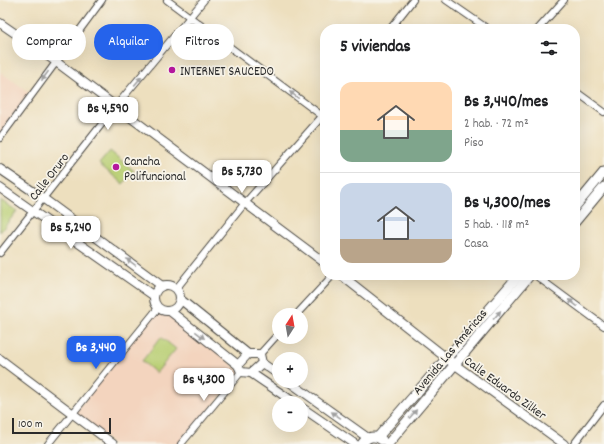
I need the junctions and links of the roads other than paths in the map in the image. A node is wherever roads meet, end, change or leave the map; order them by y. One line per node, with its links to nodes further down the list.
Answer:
1 (102, 0): 12 (street)
2 (167, 0): 7 (street)
3 (204, 0): 7 (street, Calle Oruro)
4 (413, 0): 9 (street)
5 (446, 0): 10 (street)
6 (564, 0): 11 (street)
7 (191, 17): 14 (street, Calle Oruro, one-way to 7); 16 (street, one-way to 7)
8 (0, 23): 12 (street)
9 (394, 24)
10 (481, 24)
11 (542, 24)
12 (56, 61): 14 (street); 18 (street, one-way to 18)
13 (580, 95): 15 (street)
14 (116, 106): 23 (street, Calle Oruro); 25 (street)
15 (604, 112)
16 (320, 113)
17 (320, 120): 25 (street)
18 (0, 138)
19 (0, 169): 23 (street)
20 (604, 172): 24 (main road)
21 (604, 187): 27 (main road)
22 (0, 188): 26 (street)
23 (44, 199): 26 (street, Calle Oruro); 35 (street, one-way to 23)
24 (580, 201)
25 (245, 203): 29 (street); 36 (street)
26 (34, 211): 28 (street, Calle Oruro); 37 (street)
27 (580, 216)
28 (0, 253)
29 (320, 259)
30 (328, 280): 40 (street)
31 (347, 280): 47 (street, Calle Eduardo Zilker)
32 (515, 280): 47 (main road, Avenida Las Américas)
33 (525, 280): 47 (main road, Avenida Las Américas, one-way to 33)
34 (542, 280): 42 (street, one-way to 34)
35 (162, 286): 36 (street); 37 (street)
36 (176, 289): 38 (street)
37 (154, 296): 39 (street)
38 (180, 299): 41 (street); 44 (street)
39 (158, 308): 41 (street); 56 (street)
40 (302, 308)
41 (170, 311): 49 (street, one-way to 49)
42 (604, 326)
43 (272, 341): 45 (street)
44 (248, 354): 45 (street); 49 (street)
45 (260, 354): 48 (street)
46 (0, 359): 56 (street)
47 (450, 362): 58 (main road, Avenida Las Américas); 63 (street, Calle Eduardo Zilker)
48 (262, 363): 50 (street); 51 (street)
49 (240, 369): 51 (street); 61 (street)
50 (272, 370)
51 (251, 373): 53 (street)
52 (297, 388): 57 (street, one-way to 52)
53 (285, 396)
54 (604, 405): 64 (street)
55 (308, 412): 62 (street)
56 (73, 414): 59 (street); 60 (street)
57 (365, 441): 58 (main road)
58 (384, 442)
59 (48, 444)
60 (113, 444)
61 (181, 444)
62 (354, 444)
63 (564, 444)
64 (574, 444)

